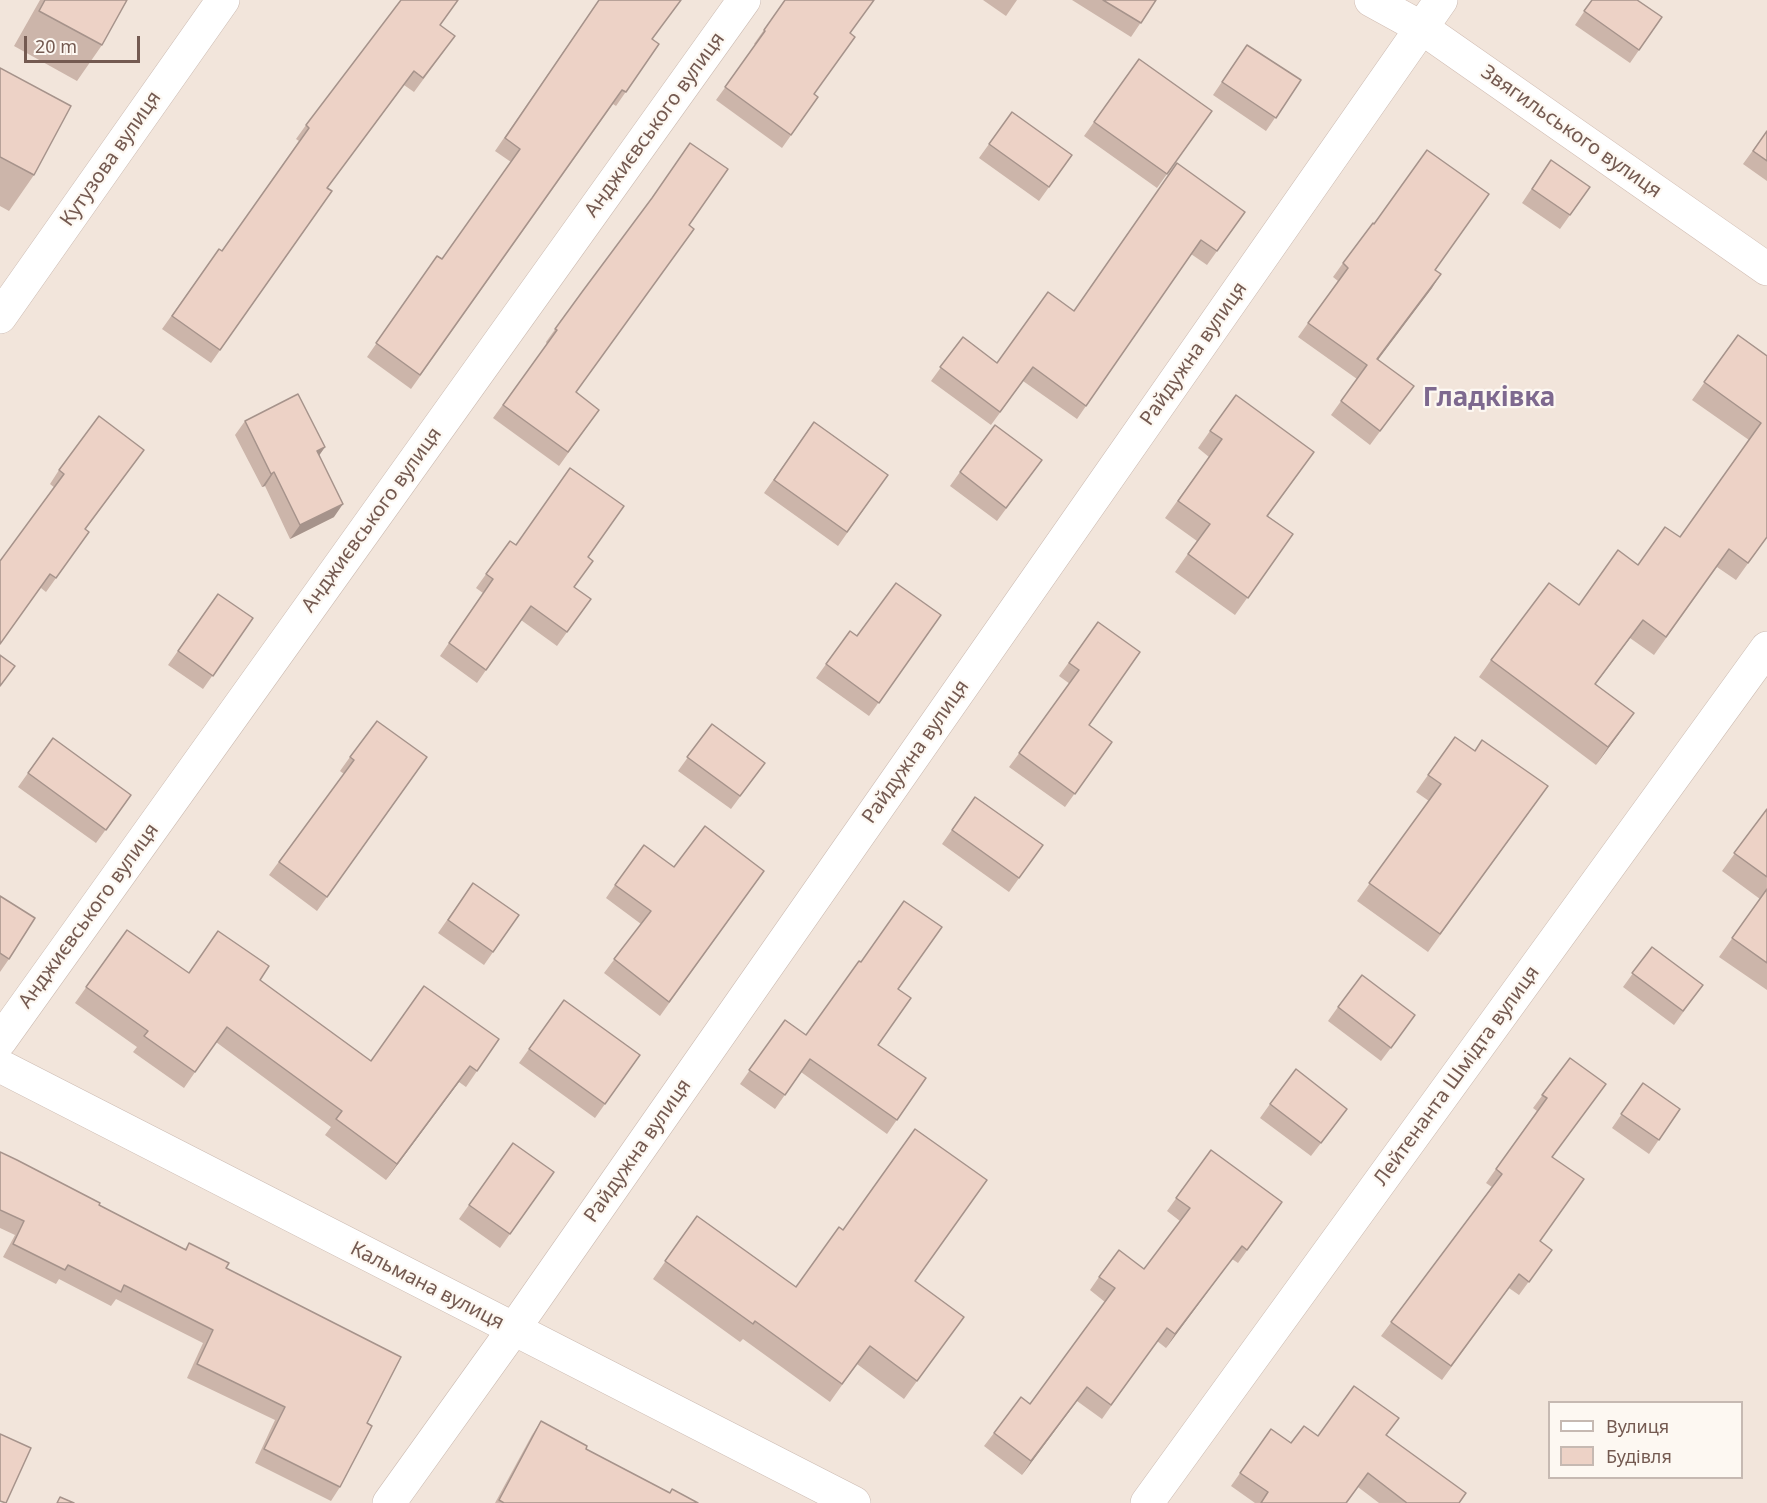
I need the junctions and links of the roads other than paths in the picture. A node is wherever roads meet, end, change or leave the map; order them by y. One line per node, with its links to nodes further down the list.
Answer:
1 (223, 0): 7 (street, Кутузова вулиця)
2 (744, 0): 9 (street, Анджиєвського вулиця)
3 (1371, 0): 5 (street, Звягильського вулиця)
4 (1441, 0): 5 (street, Райдужна вулиця)
5 (1422, 28): 6 (street, Звягильського вулиця); 11 (street, Райдужна вулиця)
6 (1767, 269)
7 (0, 317)
8 (1767, 648): 14 (street, Лейтенанта Шмідта вулиця)
9 (0, 1041)
10 (0, 1066): 11 (street, Кальмана вулиця)
11 (513, 1330): 12 (street, Райдужна вулиця); 13 (street, Кальмана вулиця)
12 (389, 1503)
13 (855, 1503)
14 (1147, 1503)

